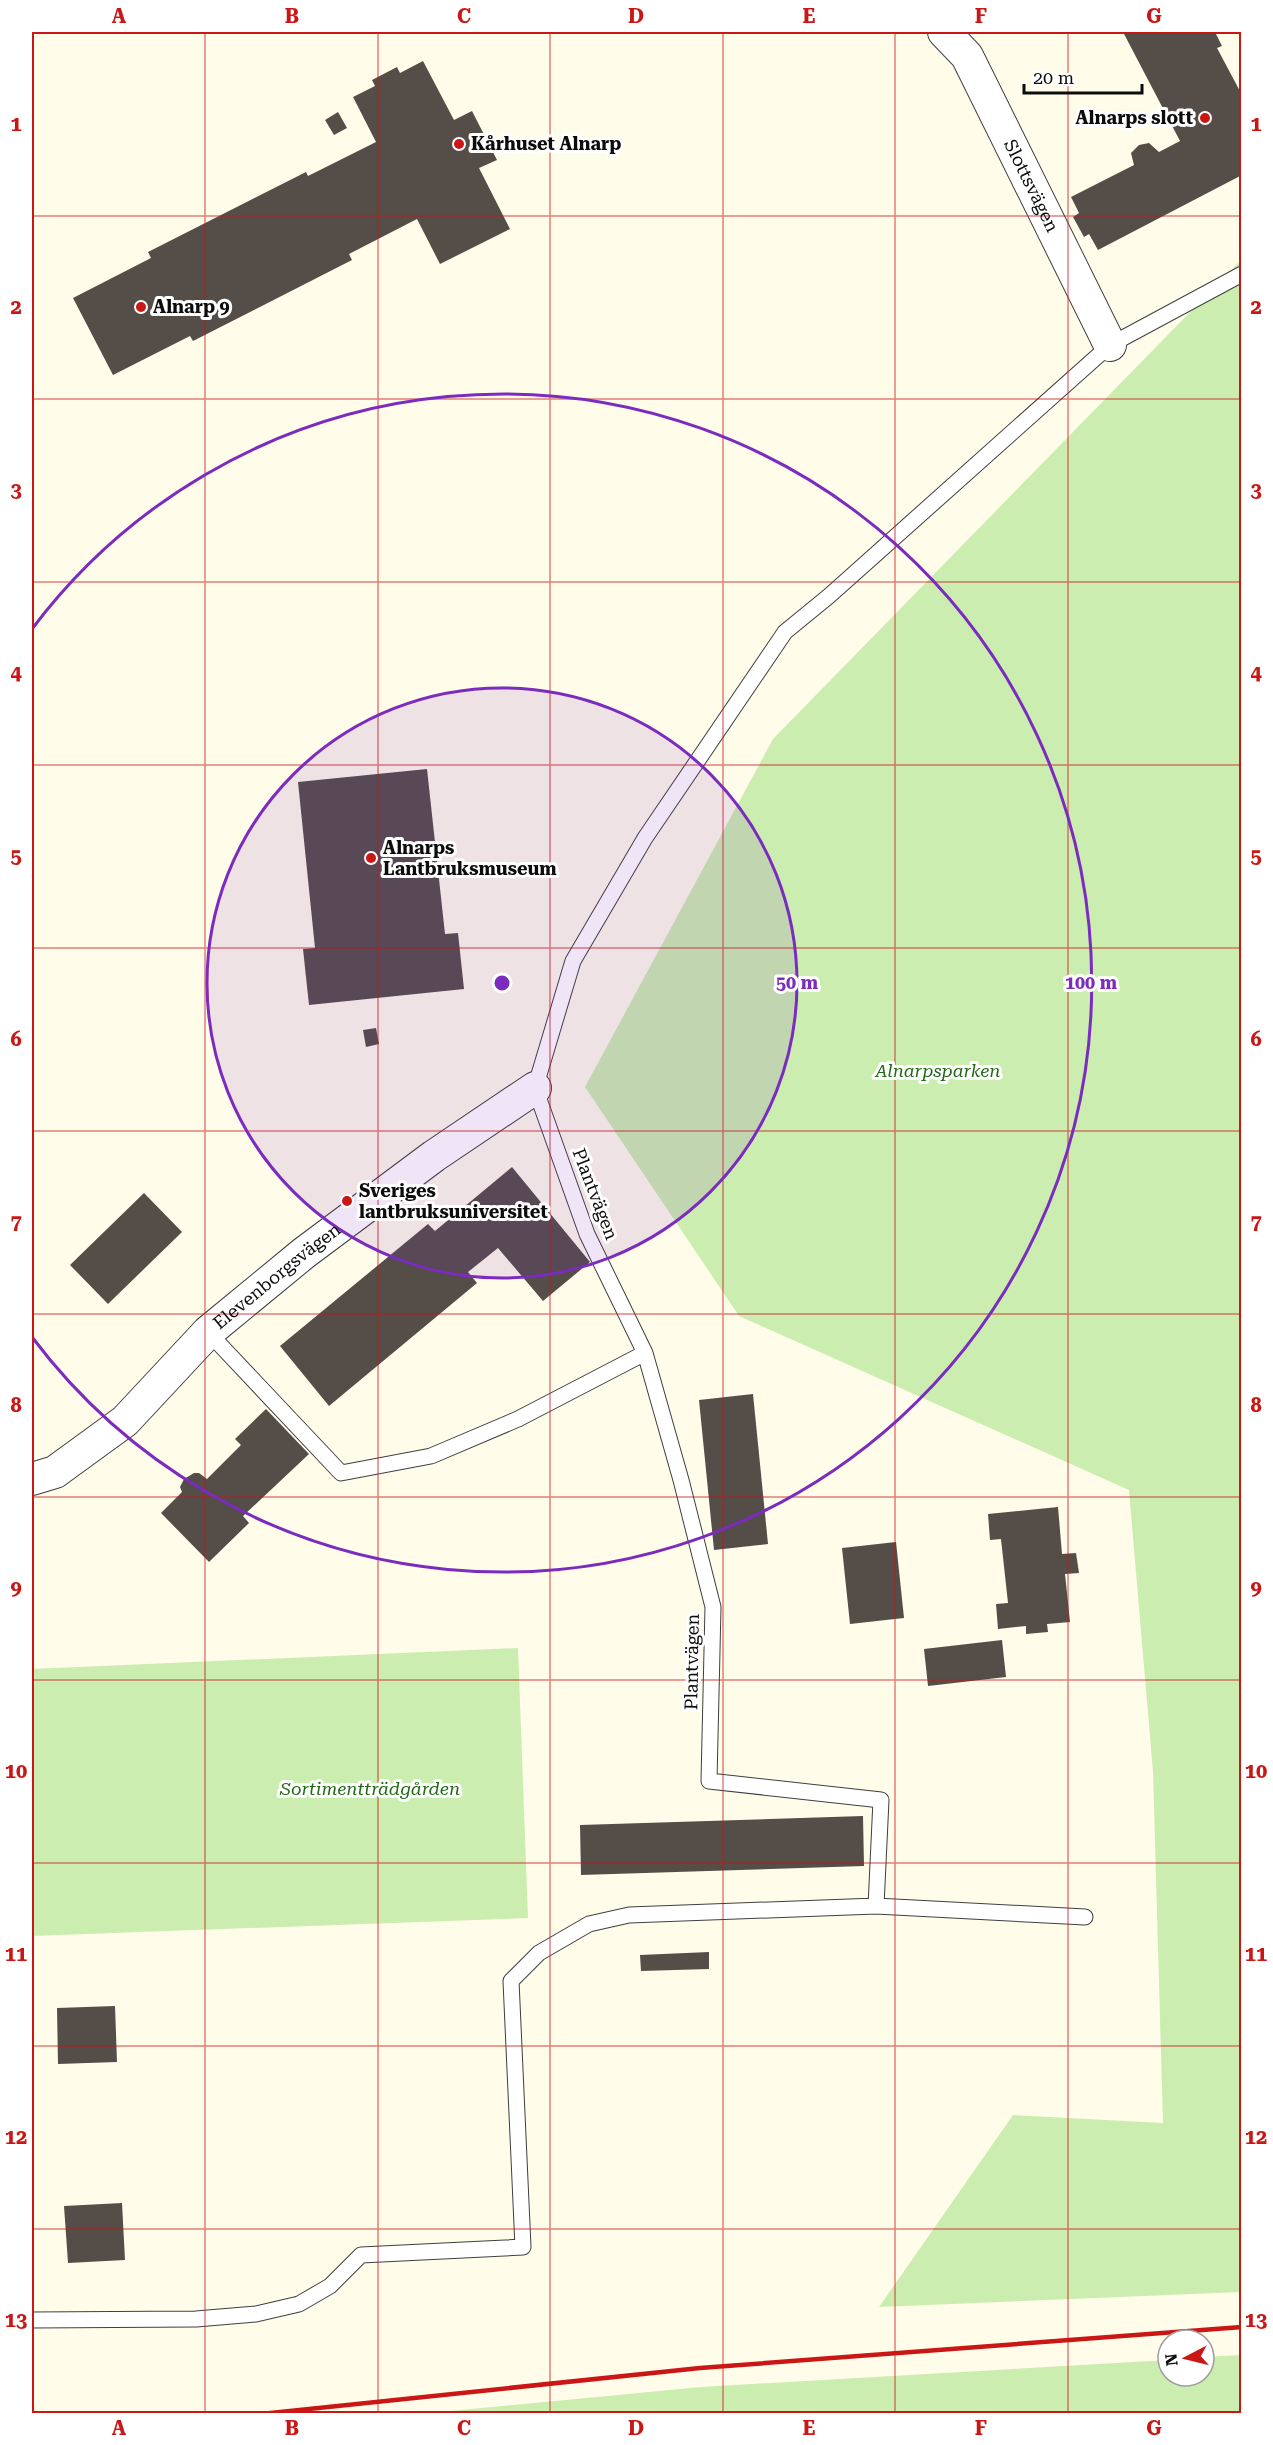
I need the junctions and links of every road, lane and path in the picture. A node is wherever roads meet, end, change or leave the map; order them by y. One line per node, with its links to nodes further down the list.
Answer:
1 (944, 32): 3 (street, Slottsvägen)
2 (1242, 274): 3 (lane)
3 (1110, 345): 4 (lane)
4 (535, 1088): 5 (street, Elevenborgsvägen); 6 (lane, Plantvägen)
5 (208, 1332): 6 (lane); 7 (street, Elevenborgsvägen)
6 (645, 1353): 8 (lane, Plantvägen)
7 (32, 1479)
8 (876, 1906): 9 (lane); 10 (lane)
9 (1085, 1917)
10 (32, 2320)

